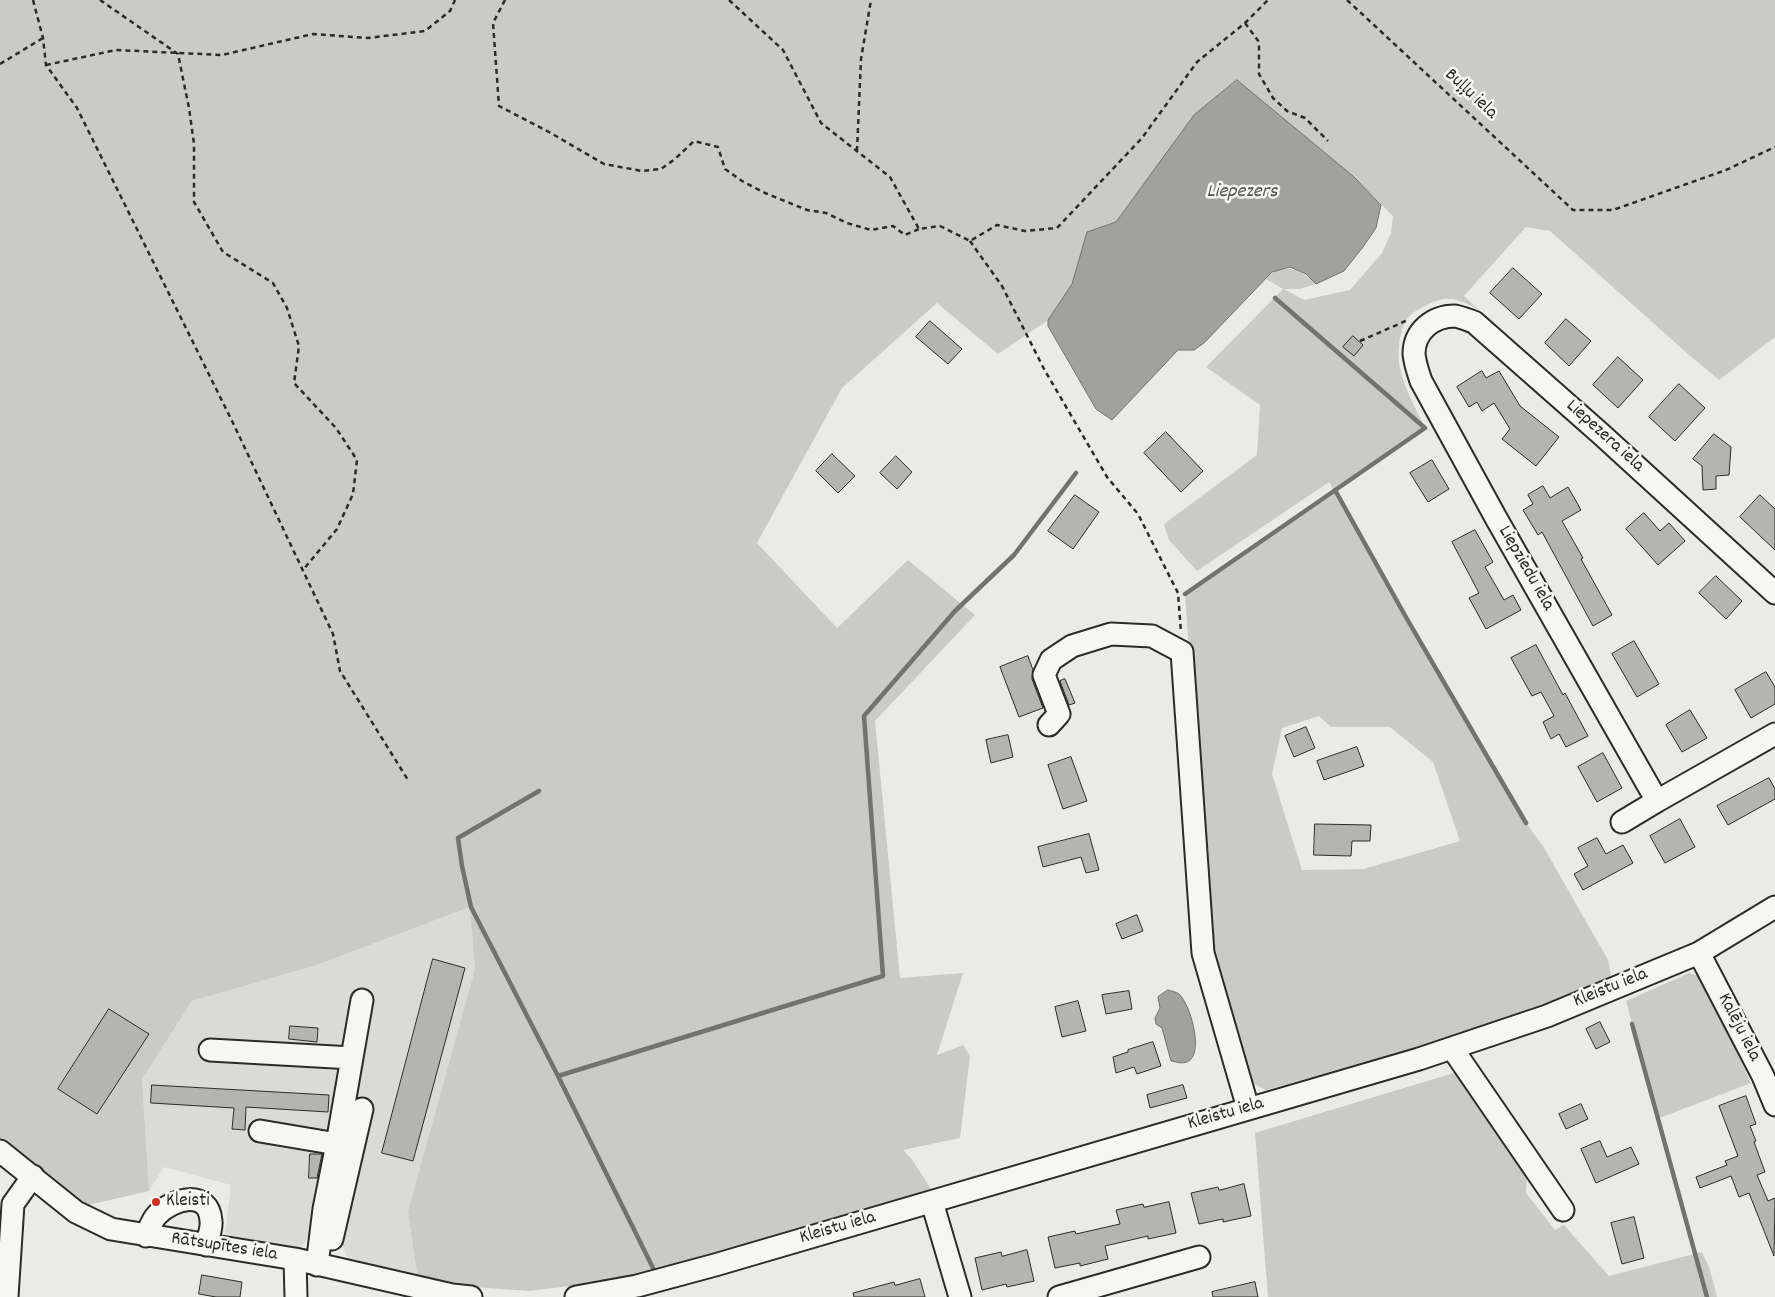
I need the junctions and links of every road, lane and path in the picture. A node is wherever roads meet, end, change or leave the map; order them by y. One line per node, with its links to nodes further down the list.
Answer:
1 (33, 0): 10 (path)
2 (100, 0): 11 (path)
3 (455, 0): 11 (path)
4 (505, 0): 17 (path)
5 (729, 0): 16 (path)
6 (871, 0): 16 (path)
7 (1268, 0): 9 (path)
8 (1347, 0): 15 (path, Buļļu iela)
9 (1245, 23): 14 (path); 18 (path)
10 (43, 38): 12 (path); 13 (path)
11 (178, 54): 13 (path); 21 (path)
12 (0, 64)
13 (46, 65): 21 (path)
14 (1328, 141)
15 (1775, 147)
16 (857, 151): 17 (path)
17 (919, 229): 18 (path)
18 (970, 241): 23 (path)
19 (1421, 330): 20 (path); 22 (street, Liepezera iela); 27 (street, Liepziedu iela)
20 (1360, 341)
21 (303, 570): 26 (path)
22 (1775, 593)
23 (1182, 652): 24 (street); 37 (street)
24 (1049, 725)
25 (1775, 734): 27 (street)
26 (408, 780)
27 (1657, 801): 28 (street)
28 (1622, 822)
29 (1775, 907): 30 (street, Kleistu iela)
30 (1699, 953): 32 (street, Kleistu iela); 35 (street, Kalēju iela)
31 (362, 1000): 34 (street)
32 (1452, 1048): 37 (street, Kleistu iela); 44 (street)
33 (210, 1050): 34 (street)
34 (352, 1058): 40 (street)
35 (1771, 1080): 36 (street, Kalēju iela)
36 (1775, 1105)
37 (1248, 1108): 43 (street, Kleistu iela)
38 (362, 1110): 49 (street)
39 (260, 1131): 40 (street)
40 (337, 1144): 49 (street)
41 (0, 1151): 42 (street, Rātsupītes iela)
42 (33, 1176): 45 (street, Rātsupītes iela); 50 (street)
43 (932, 1202): 53 (street, Kleistu iela); 54 (street)
44 (1563, 1210)
45 (146, 1236): 46 (street, Rātsupītes iela); 46 (street)
46 (206, 1245): 48 (street, Rātsupītes iela)
47 (1199, 1257): 55 (street)
48 (295, 1259): 49 (street, Rātsupītes iela); 51 (street)
49 (320, 1265): 52 (street, Rātsupītes iela)
50 (7, 1297)
51 (296, 1297)
52 (471, 1297)
53 (576, 1297)
54 (960, 1297)
55 (1059, 1297)

